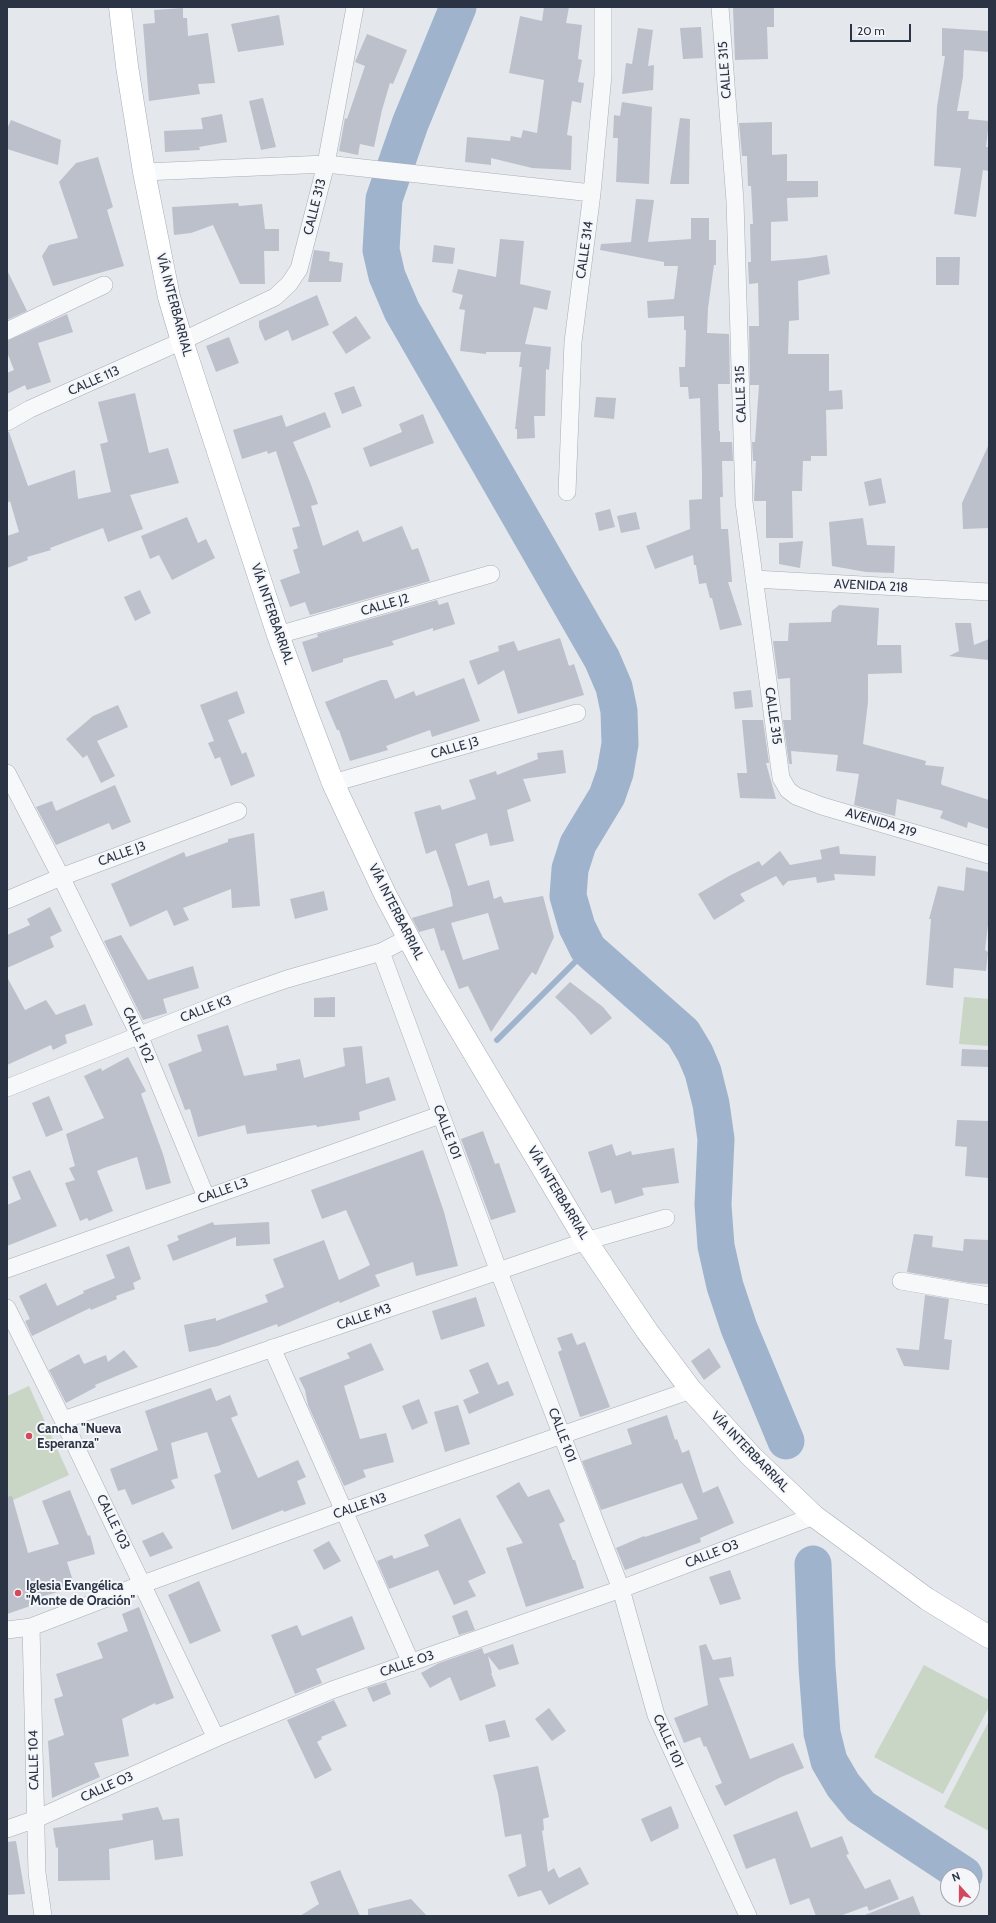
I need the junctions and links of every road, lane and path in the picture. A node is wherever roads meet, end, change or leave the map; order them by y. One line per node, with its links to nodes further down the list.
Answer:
1 (120, 7): 6 (main road, VÍA INTERBARRIAL)
2 (355, 7): 5 (street, CALLE 313)
3 (603, 7): 7 (street, CALLE 314)
4 (720, 7): 14 (street, CALLE 315)
5 (326, 164): 6 (street); 7 (street); 10 (street, CALLE 313)
6 (144, 172): 10 (main road, VÍA INTERBARRIAL)
7 (592, 193): 12 (street, CALLE 314)
8 (104, 285): 9 (street)
9 (7, 331)
10 (182, 341): 11 (street, CALLE 113); 16 (main road, VÍA INTERBARRIAL)
11 (7, 422)
12 (566, 492)
13 (492, 574): 16 (street, CALLE J2)
14 (754, 579): 15 (street, AVENIDA 218); 19 (street, CALLE 315)
15 (989, 592)
16 (278, 635): 20 (main road, VÍA INTERBARRIAL)
17 (576, 714): 20 (street, CALLE J3)
18 (7, 773): 23 (street, CALLE 102)
19 (782, 778): 22 (street, AVENIDA 219)
20 (333, 783): 25 (main road, VÍA INTERBARRIAL)
21 (238, 811): 23 (street, CALLE J3)
22 (989, 855)
23 (62, 877): 24 (street, CALLE J3); 27 (street, CALLE 102)
24 (7, 900)
25 (408, 938): 26 (street, CALLE K3); 32 (main road, VÍA INTERBARRIAL)
26 (380, 952): 27 (street, CALLE K3); 29 (street, CALLE 101)
27 (139, 1035): 28 (street, CALLE K3); 30 (street, CALLE 102)
28 (7, 1088)
29 (440, 1115): 30 (street, CALLE L3); 34 (street, CALLE 101)
30 (206, 1197): 33 (street, CALLE L3)
31 (666, 1218): 32 (street, CALLE M3)
32 (586, 1241): 34 (street, CALLE M3); 39 (main road, VÍA INTERBARRIAL)
33 (7, 1269)
34 (499, 1272): 38 (street, CALLE M3); 41 (street, CALLE 101)
35 (901, 1281): 36 (street)
36 (989, 1296)
37 (7, 1308): 40 (street, CALLE 103)
38 (272, 1348): 40 (street, CALLE M3); 42 (street)
39 (691, 1390): 41 (street, CALLE N3); 43 (main road, VÍA INTERBARRIAL)
40 (63, 1420): 44 (street, CALLE 103)
41 (562, 1435): 42 (street, CALLE N3); 45 (street, CALLE 101)
42 (344, 1511): 44 (street, CALLE N3); 49 (street)
43 (814, 1516): 45 (street, CALLE O3); 48 (main road, VÍA INTERBARRIAL)
44 (143, 1584): 46 (street, CALLE N3); 50 (street, CALLE 103)
45 (621, 1589): 49 (street, CALLE O3); 54 (street, CALLE 101)
46 (31, 1627): 47 (street); 51 (street, CALLE 104)
47 (7, 1630)
48 (989, 1638)
49 (411, 1663): 50 (street, CALLE O3)
50 (216, 1738): 51 (street, CALLE O3)
51 (36, 1819): 52 (street, CALLE O3); 53 (street, CALLE 104)
52 (7, 1829)
53 (43, 1916)
54 (748, 1916)

